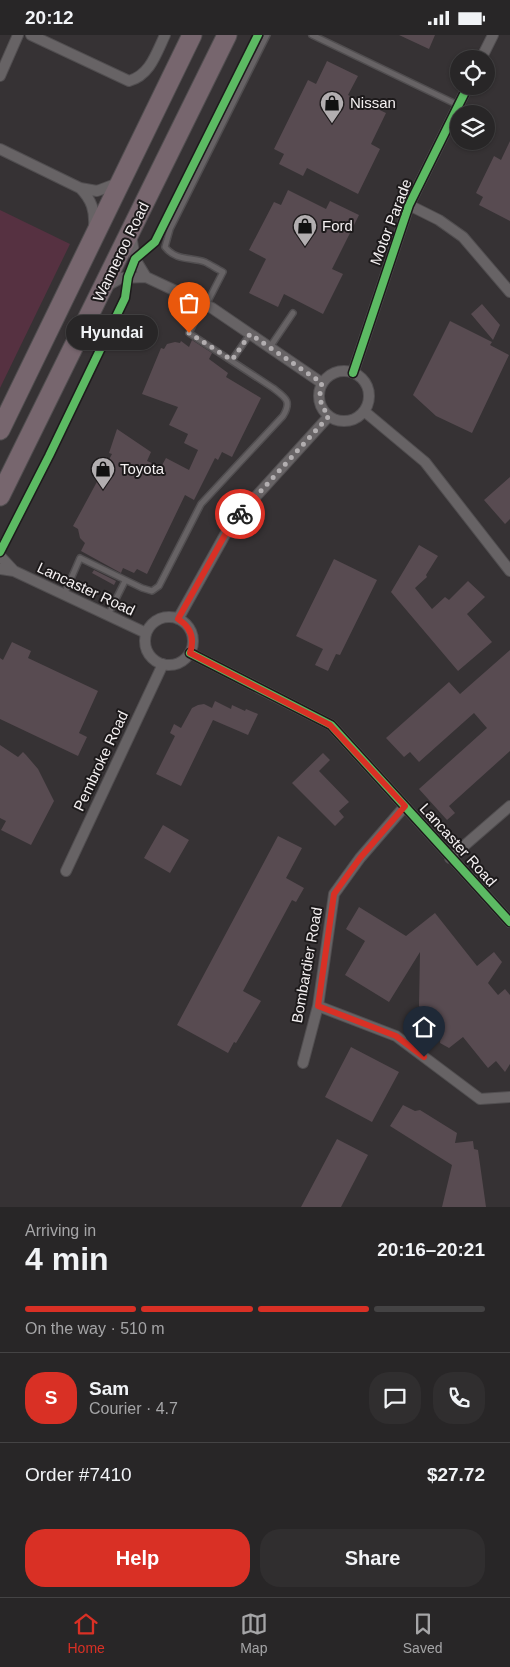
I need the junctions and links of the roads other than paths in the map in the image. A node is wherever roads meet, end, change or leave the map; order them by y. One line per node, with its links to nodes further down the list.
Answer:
1 (18, 35): 10 (street)
2 (31, 35): 3 (street)
3 (164, 35)
4 (192, 35): 15 (highway, Wanneroo Road)
5 (227, 35): 18 (highway, Wanneroo Road)
6 (267, 35): 23 (lane)
7 (312, 35): 12 (lane)
8 (493, 35): 9 (street)
9 (486, 50)
10 (0, 76)
11 (463, 95): 12 (street, Motor Parade)
12 (458, 105)
13 (450, 121): 17 (street, Motor Parade)
14 (0, 149): 16 (street)
15 (120, 183): 16 (street); 19 (highway, Wanneroo Road)
16 (80, 188): 19 (street)
17 (409, 205): 22 (street); 28 (street, Motor Parade)
18 (131, 232): 20 (street); 21 (highway, Wanneroo Road)
19 (94, 234): 32 (highway, Wanneroo Road)
20 (146, 277): 21 (street); 23 (street)
21 (102, 289): 33 (highway, Wanneroo Road)
22 (510, 292)
23 (205, 305): 25 (street); 27 (lane)
24 (293, 313): 26 (lane)
25 (250, 334): 26 (street); 27 (lane)
26 (270, 348): 29 (street)
27 (232, 360): 38 (lane)
28 (353, 373): 29 (street); 30 (street)
29 (322, 383): 31 (street)
30 (364, 411): 31 (street); 37 (street)
31 (329, 416): 41 (street)
32 (0, 430)
33 (0, 496)
34 (0, 556): 36 (street, Lancaster Road)
35 (0, 569): 36 (street, Lancaster Road)
36 (14, 571): 39 (street, Lancaster Road)
37 (510, 571)
38 (124, 581): 39 (lane); 40 (lane)
39 (64, 595): 40 (street, Lancaster Road)
40 (108, 615): 42 (street, Lancaster Road)
41 (178, 619): 42 (street); 43 (street)
42 (146, 633): 44 (street)
43 (190, 653): 44 (street); 45 (street, Lancaster Road)
44 (162, 664): 48 (street, Pembroke Road)
45 (405, 806): 47 (street, Lancaster Road); 50 (street, Bombardier Road)
46 (510, 806): 47 (street)
47 (450, 858): 49 (street, Lancaster Road)
48 (66, 871)
49 (510, 922)
50 (318, 1006): 51 (street, Bombardier Road); 52 (street)
51 (303, 1063)
52 (510, 1097)

